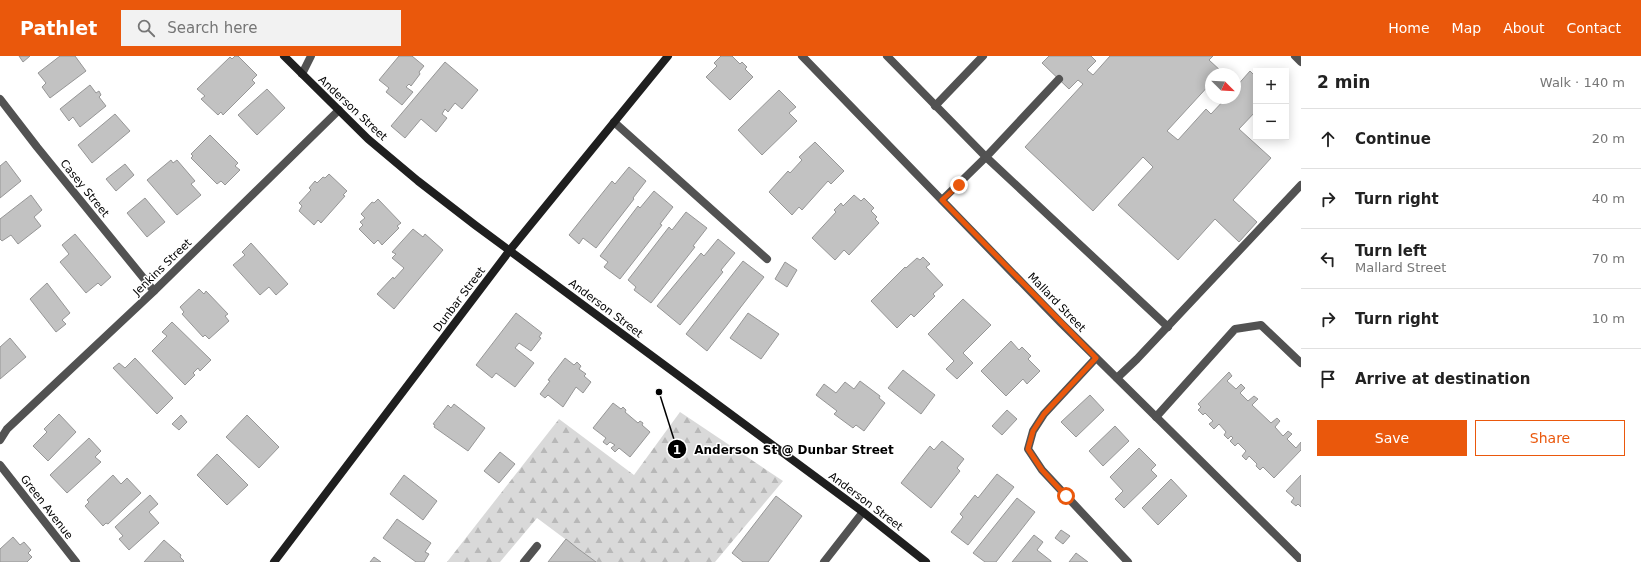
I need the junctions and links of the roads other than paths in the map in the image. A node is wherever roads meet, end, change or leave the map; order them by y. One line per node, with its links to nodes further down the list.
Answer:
1 (284, 56): 9 (main road, Anderson Street)
2 (311, 56): 9 (street)
3 (668, 56): 14 (main road, Dunbar Street)
4 (802, 56): 17 (street, Mallard Street)
5 (887, 56): 12 (street)
6 (983, 56): 12 (street)
7 (1295, 56): 8 (street)
8 (1301, 62)
9 (302, 74): 13 (main road, Anderson Street)
10 (1059, 79): 15 (street)
11 (0, 99): 20 (street, Casey Street)
12 (935, 106): 15 (street)
13 (339, 110): 18 (main road, Anderson Street); 20 (street, Jenkins Street)
14 (614, 122): 18 (main road, Dunbar Street); 19 (street)
15 (986, 157): 17 (street); 21 (street)
16 (1301, 185): 21 (street)
17 (942, 200): 22 (street, Mallard Street)
18 (510, 250): 28 (main road, Anderson Street); 32 (main road, Dunbar Street)
19 (767, 258)
20 (154, 291): 26 (street, Jenkins Street)
21 (1168, 327): 24 (street)
22 (1096, 358): 24 (street, Mallard Street); 36 (street)
23 (1301, 364): 25 (street)
24 (1117, 378): 25 (street, Mallard Street)
25 (1156, 417): 30 (street, Mallard Street)
26 (0, 440)
27 (0, 465): 31 (street, Green Avenue)
28 (863, 512): 34 (street); 35 (main road, Anderson Street)
29 (537, 546): 33 (street)
30 (1301, 560)
31 (76, 562)
32 (274, 562)
33 (524, 562)
34 (824, 562)
35 (926, 562)
36 (1128, 562)

